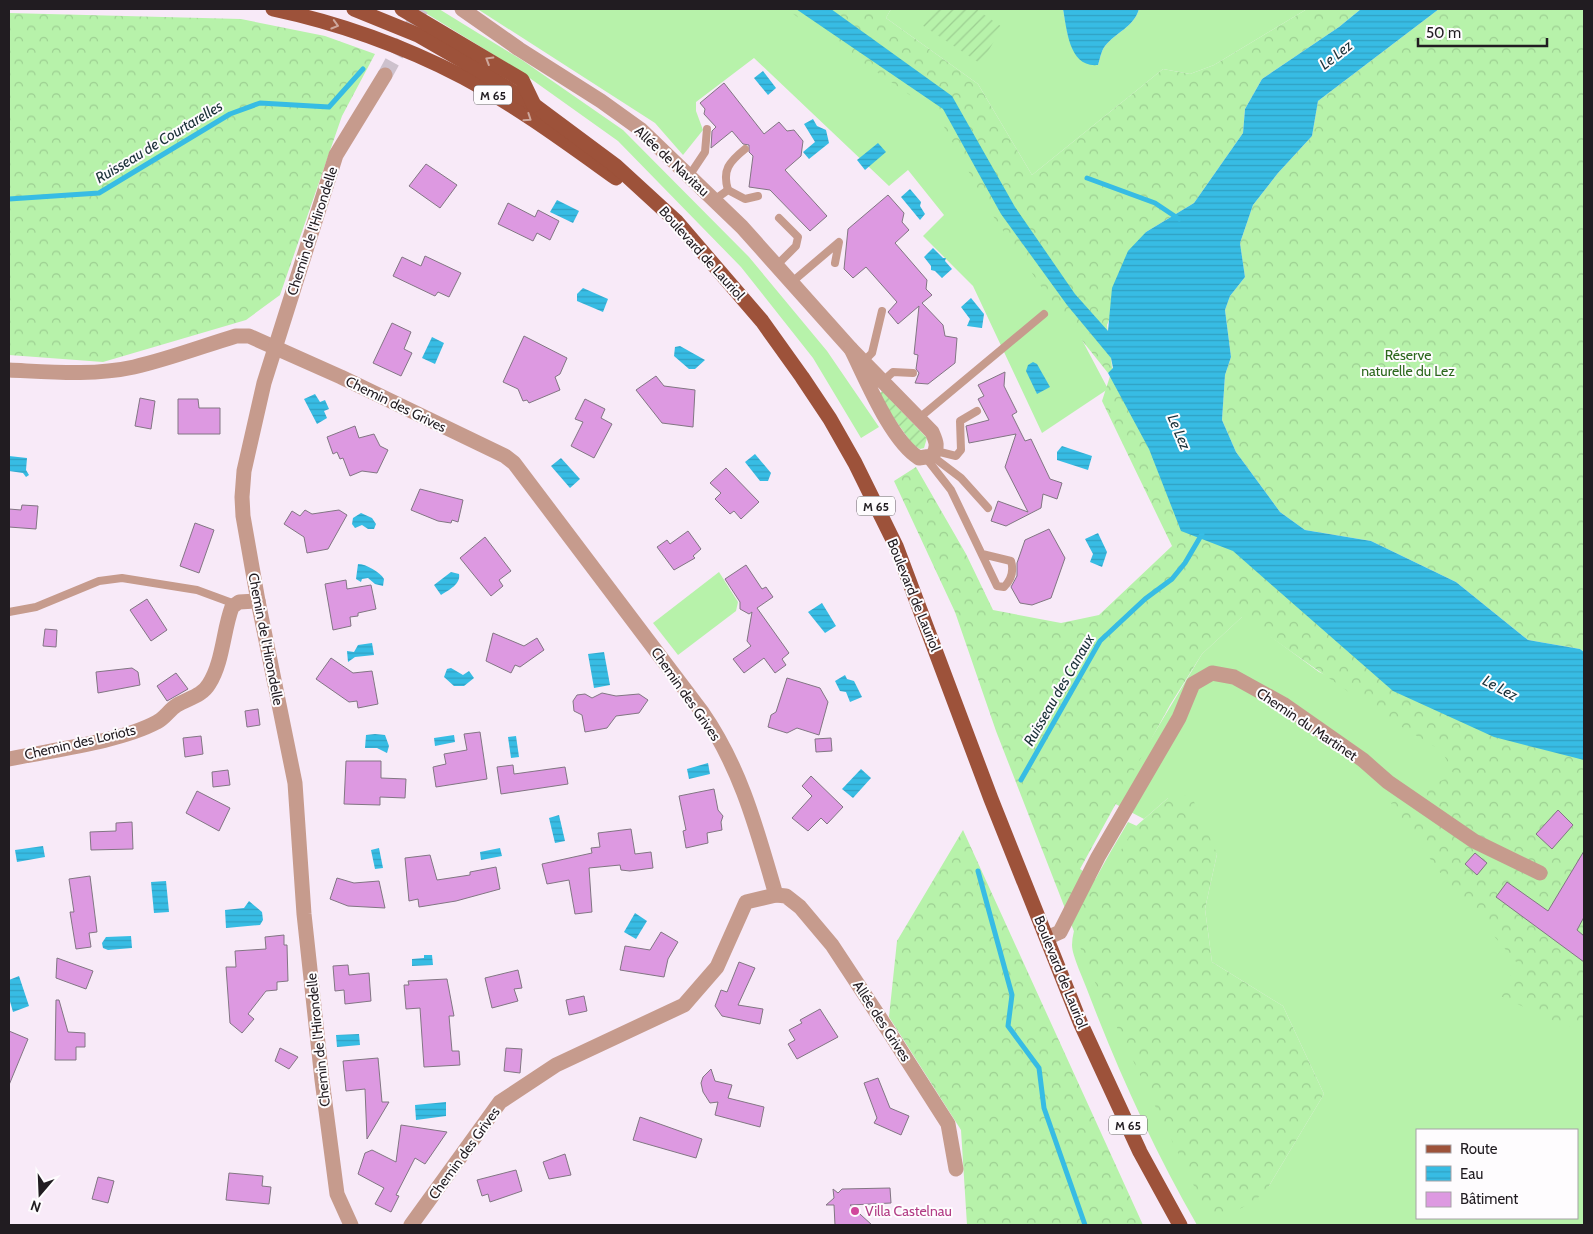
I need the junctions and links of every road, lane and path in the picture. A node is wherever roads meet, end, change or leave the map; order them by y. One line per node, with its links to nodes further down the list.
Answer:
1 (274, 9): 14 (main road, M 65, one-way to 14)
2 (354, 9): 6 (main road, Boulevard de Lauriol / M 65)
3 (402, 9): 6 (main road, M 65, one-way to 3)
4 (462, 9): 9 (street, Allée de Navitau)
5 (385, 74): 20 (street, Chemin de l'Hirondelle)
6 (534, 105): 14 (main road, Boulevard de Lauriol / M 65)
7 (707, 129): 9 (lane)
8 (745, 149): 10 (lane)
9 (689, 176): 12 (street, Allée de Navitau)
10 (728, 190): 11 (lane); 12 (lane)
11 (758, 196)
12 (714, 200): 16 (street, Allée de Navitau)
13 (779, 218): 16 (lane)
14 (676, 221): 37 (main road, Boulevard de Lauriol / M 65)
15 (836, 263): 17 (lane)
16 (777, 265): 17 (street, Allée de Navitau)
17 (792, 282): 21 (street, Allée de Navitau)
18 (882, 311): 22 (lane)
19 (1044, 314): 27 (lane)
20 (274, 348): 23 (street, Chemin des Grives); 31 (street, Chemin de l'Hirondelle); 36 (street, Chemin des Grives)
21 (852, 349): 22 (street, Allée de Navitau); 28 (street, Allée de Navitau)
22 (864, 361): 25 (street, Allée de Navitau)
23 (9, 370)
24 (913, 373): 25 (lane)
25 (883, 381): 27 (street, Allée de Navitau)
26 (977, 411): 28 (lane)
27 (918, 418): 28 (street, Allée de Navitau)
28 (931, 455): 29 (lane); 30 (lane)
29 (988, 508)
30 (982, 554): 30 (lane)
31 (258, 601): 32 (street); 39 (street, Chemin de l'Hirondelle)
32 (235, 604): 33 (lane); 34 (street, Chemin des Loriots)
33 (9, 612)
34 (9, 759)
35 (1540, 872): 37 (street, Chemin du Martinet)
36 (776, 895): 38 (street, Allée des Grives); 40 (street, Chemin des Grives)
37 (1047, 938): 41 (main road, Boulevard de Lauriol / M 65)
38 (956, 1169)
39 (351, 1225)
40 (412, 1225)
41 (1180, 1225)

